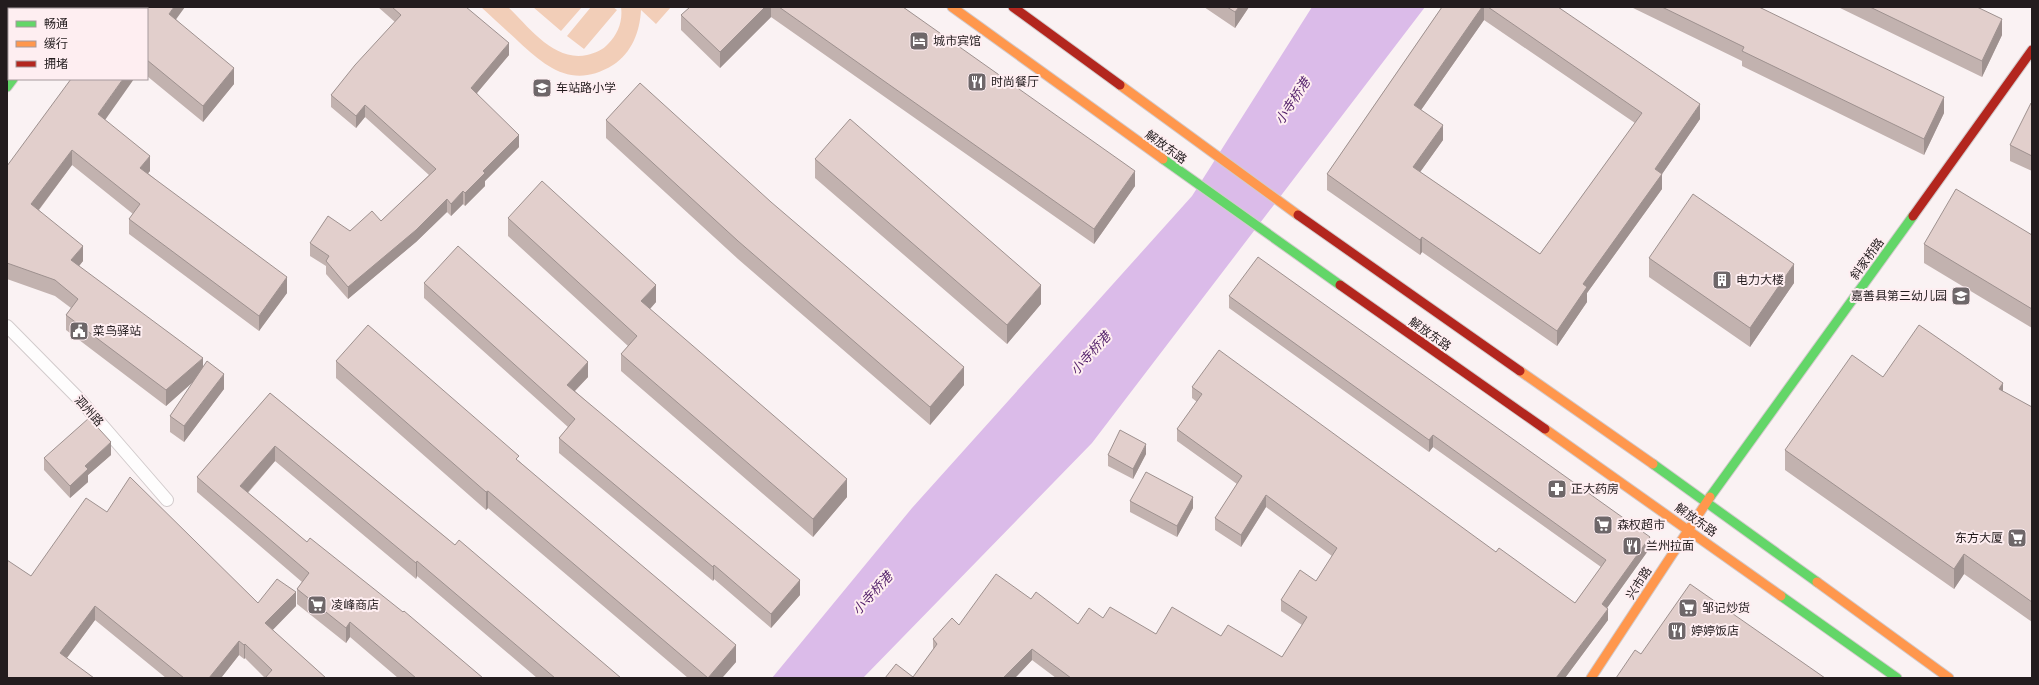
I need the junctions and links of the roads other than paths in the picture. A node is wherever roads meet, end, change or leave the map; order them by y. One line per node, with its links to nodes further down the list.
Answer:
1 (952, 7): 7 (main road, 解放东路)
2 (1013, 7): 6 (main road, 解放东路)
3 (2032, 50): 6 (main road, 斜家桥路)
4 (7, 326): 5 (lane, 泗州路)
5 (167, 500)
6 (1708, 502): 7 (main road, 兴市路); 10 (main road, 解放东路)
7 (1689, 530): 8 (main road, 兴市路); 9 (main road, 解放东路)
8 (1591, 678)
9 (1897, 678)
10 (1949, 678)

